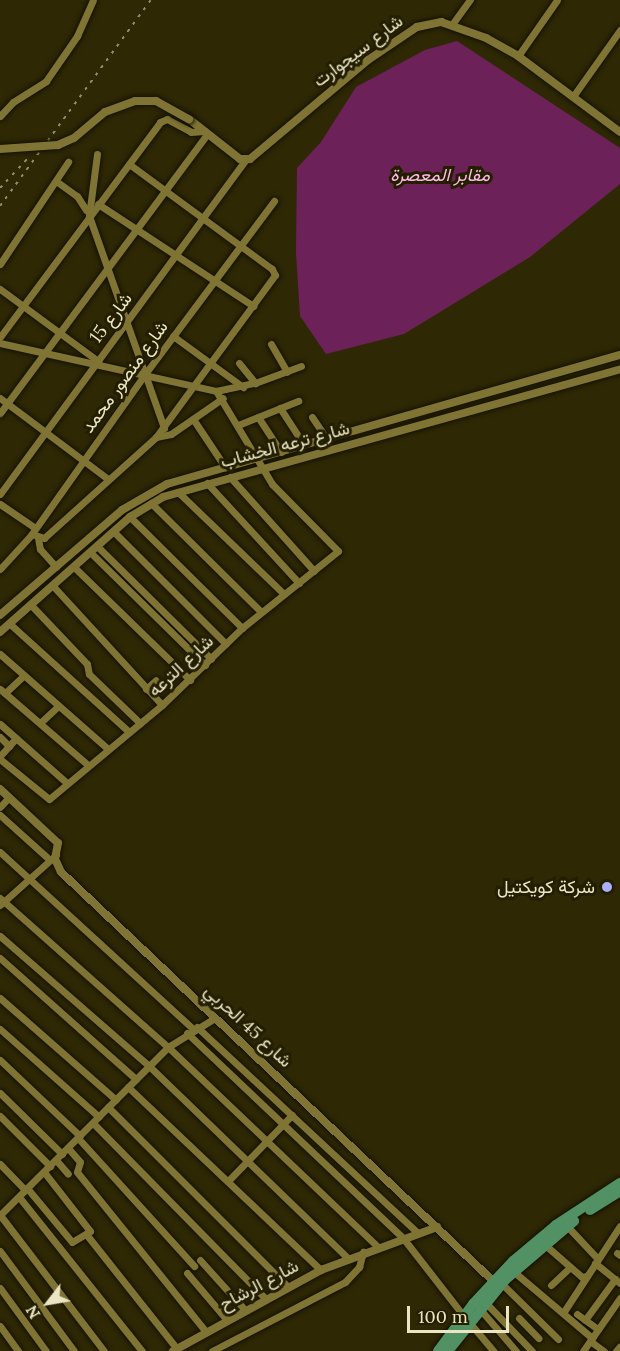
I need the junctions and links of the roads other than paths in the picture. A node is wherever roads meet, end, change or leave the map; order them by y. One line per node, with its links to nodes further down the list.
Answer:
1 (93, 0): 8 (street)
2 (470, 0): 4 (street)
3 (557, 0): 6 (street)
4 (453, 23): 6 (street); 13 (street, شارع سيجوارت)
5 (620, 30): 7 (street)
6 (518, 56): 7 (street)
7 (574, 95): 10 (street)
8 (0, 116)
9 (206, 132): 11 (street, bridge); 13 (street); 15 (street); 17 (street)
10 (620, 132)
11 (0, 149)
12 (97, 154): 20 (street)
13 (245, 160): 21 (street, شارع 15)
14 (68, 162): 16 (street)
15 (129, 164): 17 (street); 19 (street)
16 (56, 181): 20 (street); 25 (street)
17 (165, 190): 21 (street); 22 (street)
18 (274, 201): 23 (street, شارع منصور محمد)
19 (98, 204): 20 (street); 22 (street)
20 (89, 216): 26 (street); 29 (street)
21 (203, 218): 23 (street); 24 (street, شارع 15)
22 (136, 229): 24 (street); 26 (street)
23 (241, 246): 27 (street, شارع منصور محمد); 30 (street)
24 (176, 255): 27 (street); 31 (street, شارع 15)
25 (0, 264)
26 (107, 269): 31 (street); 32 (street)
27 (215, 281): 30 (street); 33 (street, شارع منصور محمد)
28 (0, 289): 29 (street)
29 (23, 306): 32 (street); 34 (street)
30 (253, 306): 40 (street)
31 (126, 323): 39 (street, شارع 15); 45 (street)
32 (60, 333): 37 (street); 39 (street)
33 (173, 336): 40 (street); 45 (street, شارع منصور محمد)
34 (0, 337)
35 (0, 344): 37 (street)
36 (271, 344): 44 (street)
37 (44, 353): 39 (street); 53 (street)
38 (620, 355): 55 (street, شارع ترعه الخشاب)
39 (96, 362): 45 (street); 63 (street, شارع 15)
40 (211, 363): 47 (street); 48 (street)
41 (239, 363): 46 (street)
42 (301, 366): 44 (street)
43 (620, 369): 60 (street, شارع ترعه الخشاب)
44 (287, 372): 46 (street)
45 (145, 374): 47 (street); 62 (street); 69 (street, شارع منصور محمد)
46 (255, 383): 48 (street)
47 (195, 385): 49 (street); 62 (street)
48 (243, 387): 49 (street)
49 (216, 391): 51 (street)
50 (0, 398): 53 (street)
51 (223, 398): 59 (street); 61 (street)
52 (298, 401): 54 (street)
53 (7, 403): 56 (street); 63 (street)
54 (280, 408): 57 (street); 66 (street)
55 (424, 410): 60 (street); 65 (street, شارع ترعه الخشاب)
56 (0, 413)
57 (258, 417): 61 (street); 67 (street)
58 (312, 417): 65 (street)
59 (192, 419): 64 (street); 70 (street)
60 (428, 423): 71 (street, شارع ترعه الخشاب)
61 (238, 425): 68 (street)
62 (164, 428): 64 (street)
63 (46, 432): 69 (street); 76 (street, شارع 15)
64 (156, 437): 73 (street)
65 (326, 438): 66 (street, شارع ترعه الخشاب)
66 (304, 445): 67 (street, شارع ترعه الخشاب)
67 (280, 452): 68 (street, شارع ترعه الخشاب)
68 (257, 458): 70 (street, شارع ترعه الخشاب); 71 (street)
69 (83, 461): 73 (street); 81 (street, شارع منصور محمد)
70 (225, 467): 84 (street, شارع ترعه الخشاب)
71 (263, 469): 72 (street, شارع ترعه الخشاب); 86 (street, شارع الترعه)
72 (230, 477): 74 (street, شارع ترعه الخشاب); 86 (street)
73 (108, 479): 81 (street)
74 (207, 483): 75 (street, شارع ترعه الخشاب); 87 (street)
75 (178, 492): 77 (street, شارع ترعه الخشاب); 89 (street)
76 (0, 494)
77 (151, 503): 79 (street, شارع ترعه الخشاب); 91 (street)
78 (0, 504): 81 (street)
79 (130, 518): 80 (street, شارع ترعه الخشاب); 94 (street)
80 (114, 532): 82 (street, شارع ترعه الخشاب); 96 (street)
81 (35, 533): 83 (street, شارع منصور محمد); 84 (street)
82 (94, 550): 85 (street, شارع ترعه الخشاب); 98 (street); 99 (street)
83 (1, 566)
84 (56, 567): 92 (street, شارع ترعه الخشاب)
85 (74, 567): 88 (street, شارع ترعه الخشاب); 102 (street)
86 (314, 571): 87 (street, شارع الترعه)
87 (299, 583): 89 (street, شارع الترعه)
88 (53, 586): 90 (street, شارع ترعه الخشاب); 103 (street)
89 (284, 594): 91 (street, شارع الترعه)
90 (31, 605): 93 (street, شارع ترعه الخشاب); 108 (street)
91 (261, 612): 94 (street, شارع الترعه)
92 (0, 615)
93 (10, 624): 95 (street, شارع ترعه الخشاب); 110 (street)
94 (242, 628): 96 (street, شارع الترعه)
95 (0, 632)
96 (226, 644): 98 (street, شارع الترعه)
97 (0, 654): 100 (street)
98 (212, 659): 99 (street, شارع الترعه)
99 (205, 665): 102 (street, شارع الترعه)
100 (24, 675): 104 (street); 105 (street)
101 (156, 680): 103 (street)
102 (190, 680): 106 (street, شارع الترعه)
103 (146, 689): 106 (street)
104 (3, 691): 107 (street)
105 (58, 705): 107 (street); 114 (street)
106 (162, 705): 108 (street, شارع الترعه)
107 (40, 723): 116 (street)
108 (140, 723): 110 (street, شارع الترعه)
109 (0, 724): 112 (street)
110 (129, 732): 114 (street, شارع الترعه)
111 (0, 737): 113 (street)
112 (16, 738): 113 (street); 117 (street)
113 (9, 746): 115 (street)
114 (108, 749): 116 (street, شارع الترعه)
115 (0, 757): 117 (street, شارع الترعه)
116 (88, 765): 117 (street, شارع الترعه)
117 (67, 783)
118 (0, 789): 119 (street, شارع 45 الحربي)
119 (9, 797): 120 (street); 123 (street, شارع 45 الحربي)
120 (0, 807)
121 (0, 814): 123 (street)
122 (0, 852): 124 (street)
123 (53, 857): 124 (street); 129 (street, شارع 45 الحربي)
124 (29, 879): 125 (street); 131 (street)
125 (1, 902): 132 (street)
126 (0, 936): 134 (street)
127 (0, 958): 135 (street)
128 (0, 998): 138 (street)
129 (215, 1018): 131 (street); 162 (street, شارع 45 الحربي)
130 (0, 1029): 142 (street)
131 (192, 1029): 132 (street); 140 (street); 144 (street)
132 (168, 1047): 134 (street); 146 (street)
133 (0, 1060): 145 (street)
134 (149, 1066): 135 (street); 149 (street)
135 (136, 1078): 136 (street)
136 (128, 1087): 138 (street); 154 (street)
137 (0, 1094): 147 (street)
138 (116, 1100): 139 (street)
139 (108, 1107): 142 (street); 185 (street)
140 (292, 1115): 144 (street); 164 (street)
141 (0, 1116): 151 (street)
142 (99, 1117): 143 (street)
143 (93, 1123): 145 (street); 188 (street)
144 (283, 1125): 146 (street); 166 (street)
145 (79, 1137): 147 (street); 175 (street)
146 (267, 1141): 149 (street); 168 (street)
147 (65, 1151): 148 (street); 200 (street)
148 (56, 1160): 151 (street); 153 (street)
149 (249, 1160): 154 (street); 172 (street)
150 (0, 1164): 156 (street)
151 (50, 1166): 152 (street)
152 (44, 1172): 156 (street); 165 (street)
153 (68, 1174)
154 (228, 1181): 177 (street)
155 (620, 1183): 183 (highway)
156 (26, 1189): 158 (street); 165 (street)
157 (620, 1191): 161 (highway)
158 (19, 1197): 160 (street); 211 (street)
159 (0, 1203): 160 (street)
160 (2, 1213): 210 (street)
161 (567, 1226): 167 (highway); 174 (street)
162 (437, 1227): 164 (street, شارع الرشاح); 183 (street, شارع 45 الحربي)
163 (619, 1230): 174 (street)
164 (418, 1233): 166 (street, شارع الرشاح)
165 (86, 1234): 206 (street)
166 (403, 1238): 168 (street, شارع الرشاح); 194 (street)
167 (544, 1244): 176 (street); 178 (highway)
168 (378, 1247): 170 (street, شارع الرشاح)
169 (0, 1251): 209 (street)
170 (363, 1252): 172 (street, شارع الرشاح); 212 (street, شارع الرشاح)
171 (207, 1254): 173 (street)
172 (348, 1258): 177 (street, شارع الرشاح)
173 (200, 1260): 175 (street); 190 (street)
174 (596, 1261): 180 (street); 182 (street)
175 (194, 1266): 179 (street)
176 (570, 1267): 180 (street); 184 (street)
177 (321, 1270): 185 (street, شارع الرشاح)
178 (513, 1271): 183 (highway); 191 (street)
179 (187, 1273): 181 (street); 195 (street)
180 (586, 1276): 191 (street)
181 (181, 1279)
182 (617, 1281): 196 (street)
183 (497, 1282): 189 (highway); 194 (highway); 198 (street)
184 (551, 1285)
185 (288, 1287): 188 (street, شارع الرشاح)
186 (0, 1288): 208 (street)
187 (620, 1298): 199 (street)
188 (266, 1299): 190 (street, شارع الرشاح)
189 (482, 1305): 194 (highway); 205 (street); 216 (street)
190 (245, 1310): 195 (street, شارع الرشاح)
191 (563, 1313): 203 (street)
192 (577, 1314): 196 (street)
193 (519, 1318): 201 (street)
194 (466, 1319): 213 (highway); 214 (highway); 215 (street)
195 (227, 1320): 200 (street, شارع الرشاح)
196 (585, 1320): 199 (street)
197 (0, 1326): 207 (street)
198 (548, 1329): 201 (street); 202 (street)
199 (598, 1329): 203 (street)
200 (206, 1332): 206 (street, شارع الرشاح)
201 (538, 1338): 205 (street)
202 (558, 1339)
203 (591, 1339): 217 (street); 218 (street)
204 (620, 1346): 219 (street)
205 (531, 1349)
206 (175, 1350)
207 (18, 1351)
208 (46, 1351)
209 (74, 1351)
210 (104, 1351)
211 (142, 1351)
212 (212, 1351)
213 (438, 1351)
214 (448, 1351)
215 (493, 1351)
216 (516, 1351)
217 (583, 1351)
218 (604, 1351)
219 (616, 1351)

